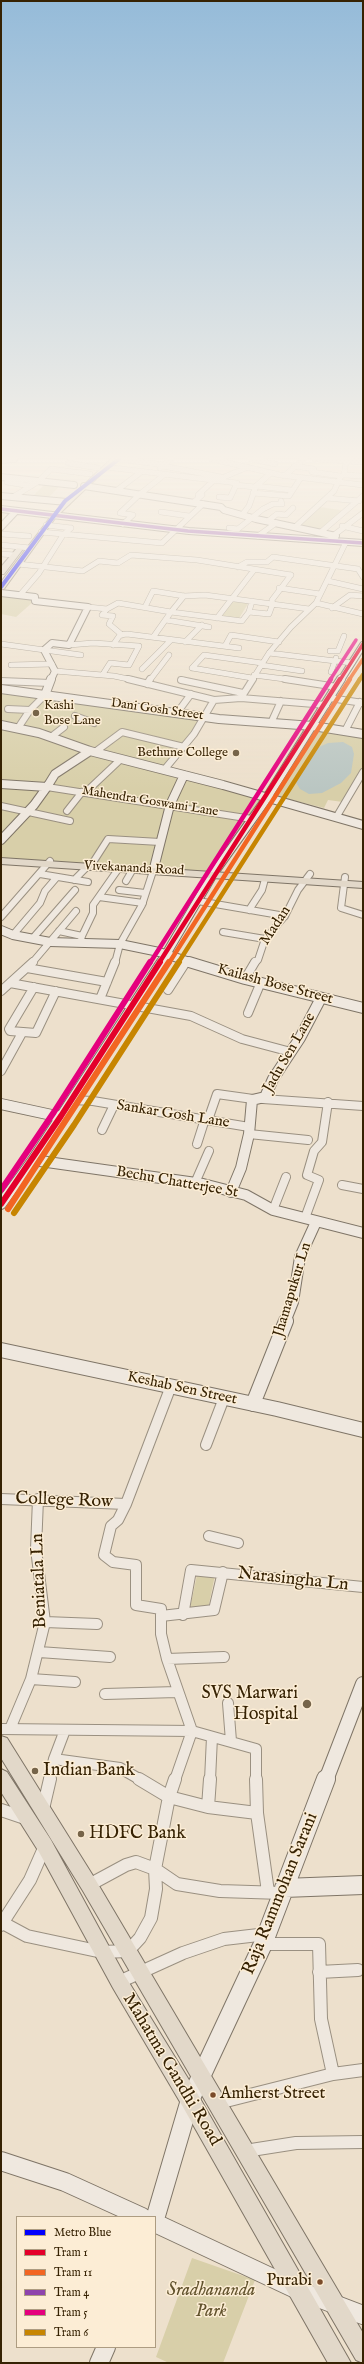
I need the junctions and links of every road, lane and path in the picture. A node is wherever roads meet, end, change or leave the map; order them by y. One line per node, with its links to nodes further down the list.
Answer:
1 (14, 569): 9 (main road)
2 (40, 569): 14 (street)
3 (72, 569): 4 (street)
4 (86, 569)
5 (250, 569): 7 (street)
6 (333, 569): 8 (street)
7 (254, 570): 10 (street); 17 (street)
8 (328, 581): 11 (street); 13 (street)
9 (1, 587)
10 (279, 588): 13 (street); 19 (street)
11 (363, 589)
12 (1, 593): 14 (street)
13 (320, 594): 20 (street)
14 (20, 595): 21 (street)
15 (184, 596): 17 (street); 22 (street); 26 (street)
16 (363, 596): 23 (street)
17 (233, 598): 18 (street); 30 (street)
18 (252, 601): 19 (street); 27 (street)
19 (272, 601): 25 (street); 27 (street)
20 (316, 603): 23 (street); 25 (street)
21 (88, 607): 24 (street); 42 (street)
22 (145, 608): 24 (street); 26 (street)
23 (332, 608): 28 (street)
24 (107, 609): 35 (street)
25 (309, 609): 40 (street)
26 (171, 612): 29 (street); 31 (street)
27 (249, 612): 30 (street)
28 (363, 614)
29 (199, 615): 30 (street); 32 (street)
30 (217, 618)
31 (166, 620): 32 (street); 36 (street)
32 (192, 624): 33 (street)
33 (202, 625): 34 (street); 39 (street)
34 (209, 627)
35 (122, 635): 36 (street); 43 (street)
36 (154, 636): 38 (street)
37 (344, 636): 48 (street)
38 (171, 640): 39 (street); 58 (street)
39 (185, 642): 45 (street)
40 (279, 642): 45 (street); 49 (street)
41 (1, 644): 47 (street)
42 (69, 645): 43 (street); 47 (street)
43 (113, 645): 61 (street)
44 (363, 645): 54 (street)
45 (225, 646): 46 (street)
46 (239, 648)
47 (44, 650): 51 (street); 57 (street)
48 (330, 651)
49 (269, 653): 53 (street); 55 (street)
50 (338, 653): 53 (street)
51 (80, 655)
52 (169, 655): 66 (street)
53 (335, 661): 54 (street); 60 (street)
54 (352, 663): 67 (street)
55 (262, 664): 59 (street); 62 (street); 62 (street)
56 (10, 665): 57 (street)
57 (54, 667): 61 (street); 65 (street)
58 (142, 669)
59 (302, 671)
60 (331, 672)
61 (103, 674): 66 (street)
62 (253, 677): 67 (street); 71 (street)
63 (181, 680): 71 (street)
64 (1, 681): 65 (street)
65 (50, 683): 70 (street)
66 (147, 684): 69 (street)
67 (337, 687): 74 (street)
68 (1, 689): 70 (street, Dani Gosh Street)
69 (192, 694): 72 (street); 78 (street)
70 (45, 695): 77 (street); 78 (street, Dani Gosh Street)
71 (242, 696): 72 (street); 73 (street)
72 (214, 700): 80 (street)
73 (281, 701): 74 (street); 82 (street)
74 (328, 702): 75 (street); 84 (street)
75 (361, 702): 87 (street)
76 (8, 709): 77 (street)
77 (30, 710): 86 (street)
78 (176, 713): 80 (street, Dani Gosh Street)
79 (75, 716): 81 (street)
80 (204, 717): 82 (street, Dani Gosh Street); 90 (street)
81 (94, 723)
82 (271, 723): 84 (street, Dani Gosh Street)
83 (1, 725): 86 (street)
84 (313, 726): 87 (street, Dani Gosh Street); 99 (street)
85 (64, 727): 89 (street)
86 (18, 728): 89 (street)
87 (345, 732): 88 (street, Dani Gosh Street)
88 (363, 734)
89 (51, 737): 91 (street)
90 (184, 747): 91 (street); 93 (street)
91 (93, 751): 92 (street); 97 (street)
92 (121, 759): 93 (street); 98 (street)
93 (164, 770): 95 (street)
94 (363, 772): 104 (street)
95 (184, 775): 99 (street); 100 (street)
96 (1, 784): 97 (street)
97 (48, 787): 98 (street, Mahendra Goswami Lane); 103 (street)
98 (84, 792): 100 (street, Mahendra Goswami Lane); 102 (street)
99 (268, 797): 104 (street); 105 (street)
100 (170, 805): 105 (street, Mahendra Goswami Lane); 109 (street)
101 (1, 806): 103 (street)
102 (67, 811)
103 (27, 812): 106 (street); 108 (street)
104 (337, 816): 107 (street)
105 (252, 818): 116 (street)
106 (70, 820)
107 (363, 825)
108 (1, 840)
109 (160, 842): 112 (street); 115 (street)
110 (1, 860): 111 (main road, Vivekananda Road)
111 (49, 863): 112 (main road, Vivekananda Road); 117 (street)
112 (89, 865): 113 (main road, Vivekananda Road); 115 (main road, Vivekananda Road); 122 (street)
113 (119, 868): 114 (main road, Vivekananda Road); 130 (street)
114 (133, 869): 115 (main road, Vivekananda Road); 124 (street)
115 (153, 869): 116 (main road, Vivekananda Road); 129 (street)
116 (214, 872): 119 (main road, Vivekananda Road); 121 (main road, Vivekananda Road); 131 (street)
117 (40, 874): 118 (street); 137 (street)
118 (57, 877): 122 (street); 141 (street)
119 (307, 878): 121 (main road, Vivekananda Road); 123 (main road, Vivekananda Road); 136 (street, Madan)
120 (363, 878): 123 (main road, Vivekananda Road)
121 (265, 879): 133 (street)
122 (74, 880): 125 (street)
123 (344, 880): 126 (main road, Vivekananda Road); 135 (street)
124 (126, 881)
125 (88, 882)
126 (363, 885)
127 (75, 890): 142 (street)
128 (119, 890): 129 (street)
129 (145, 893): 132 (street)
130 (99, 897): 132 (street); 144 (street)
131 (198, 901): 133 (street); 147 (street)
132 (143, 903): 146 (street)
133 (249, 910): 136 (street)
134 (76, 911): 139 (street)
135 (363, 914)
136 (285, 916): 143 (street, Madan)
137 (1, 917)
138 (1, 930): 141 (street, Kailash Bose Street)
139 (59, 931): 144 (street); 145 (street)
140 (223, 932): 143 (street)
141 (13, 934): 142 (street, Kailash Bose Street)
142 (33, 938): 145 (street, Kailash Bose Street)
143 (265, 939): 150 (street, Madan)
144 (80, 940): 145 (street, Kailash Bose Street); 146 (street, Kailash Bose Street)
145 (50, 942): 149 (street)
146 (120, 944): 147 (street, Kailash Bose Street); 151 (street)
147 (164, 955): 148 (street, Kailash Bose Street); 160 (street)
148 (186, 961): 150 (street, Kailash Bose Street); 155 (street)
149 (27, 968): 151 (street); 153 (street)
150 (245, 979): 152 (street, Kailash Bose Street)
151 (107, 982): 159 (street)
152 (261, 982): 158 (street, Kailash Bose Street); 162 (street)
153 (10, 983): 154 (street); 156 (street)
154 (34, 988): 157 (street); 163 (street)
155 (168, 990)
156 (1, 991)
157 (56, 991): 159 (street); 163 (street)
158 (321, 998): 161 (street, Kailash Bose Street); 164 (street, Jadu Sen Lane)
159 (100, 999): 160 (street)
160 (135, 1004): 164 (street); 167 (street)
161 (363, 1008)
162 (248, 1013)
163 (22, 1033): 165 (street)
164 (291, 1052): 166 (street, Jadu Sen Lane)
165 (1, 1071)
166 (258, 1099): 168 (street); 173 (street); 175 (street, Jadu Sen Lane)
167 (72, 1100): 170 (street, Sankar Gosh Lane); 172 (street)
168 (328, 1102): 171 (street); 187 (street)
169 (1, 1104): 172 (street)
170 (114, 1105): 173 (street, Sankar Gosh Lane); 174 (street)
171 (363, 1106)
172 (61, 1117): 179 (street)
173 (206, 1120): 175 (street, Sankar Gosh Lane); 177 (street)
174 (102, 1130)
175 (249, 1130): 176 (street, Sankar Gosh Lane); 184 (street, Jadu Sen Lane)
176 (308, 1140)
177 (197, 1144)
178 (209, 1151): 181 (street)
179 (33, 1160): 181 (street, Bechu Chatterjee St); 185 (street)
180 (286, 1177): 186 (street)
181 (195, 1184): 184 (street, Bechu Chatterjee St)
182 (342, 1185): 183 (street)
183 (363, 1189)
184 (230, 1192): 186 (street, Bechu Chatterjee St)
185 (1, 1204)
186 (274, 1210): 187 (street, Bechu Chatterjee St)
187 (311, 1220): 188 (street, Bechu Chatterjee St); 192 (street, Jhamapukur Ln)
188 (363, 1233)
189 (1, 1350): 190 (street, Keshab Sen Street)
190 (171, 1386): 191 (street, Keshab Sen Street); 197 (street)
191 (224, 1398): 192 (street, Keshab Sen Street); 194 (street)
192 (253, 1404): 193 (street, Keshab Sen Street)
193 (363, 1430)
194 (206, 1445)
195 (1, 1498): 196 (street, College Row)
196 (38, 1499): 197 (street, College Row); 204 (street, Beniatala Ln)
197 (126, 1504): 203 (street)
198 (209, 1536): 199 (street)
199 (238, 1543)
200 (223, 1572): 201 (street, Narasingha Ln); 202 (street); 202 (street, Narasingha Ln)
201 (363, 1587)
202 (183, 1615): 203 (street)
203 (161, 1616): 209 (street)
204 (44, 1622): 205 (street); 206 (street, Beniatala Ln)
205 (97, 1624)
206 (39, 1652): 207 (street); 210 (street, Beniatala Ln)
207 (110, 1657)
208 (224, 1657): 209 (street)
209 (167, 1659): 213 (street)
210 (31, 1679): 211 (street); 218 (street, Beniatala Ln)
211 (75, 1682)
212 (363, 1684): 232 (street, Raja Rammohan Sarani)
213 (177, 1692): 214 (street); 217 (street)
214 (105, 1694)
215 (228, 1703): 220 (street)
216 (65, 1730): 217 (street); 218 (street); 221 (street)
217 (192, 1731): 219 (street); 223 (street)
218 (4, 1734): 227 (main road, Mahatma Gandhi Road)
219 (212, 1737): 220 (street); 224 (street)
220 (231, 1741): 226 (street)
221 (54, 1759): 223 (street); 227 (street)
222 (1, 1777): 227 (main road, Mahatma Gandhi Road)
223 (169, 1797): 224 (street); 229 (street)
224 (208, 1807): 226 (street)
225 (1, 1810): 227 (street)
226 (257, 1813): 232 (street)
227 (36, 1815): 228 (main road, Mahatma Gandhi Road); 230 (main road, Mahatma Gandhi Road)
228 (45, 1846): 233 (street); 236 (main road, Mahatma Gandhi Road)
229 (155, 1868): 230 (street); 232 (street); 235 (street)
230 (89, 1885): 235 (main road, Mahatma Gandhi Road)
231 (363, 1885): 232 (street)
232 (278, 1891): 234 (street, Raja Rammohan Sarani)
233 (1, 1924): 236 (street)
234 (265, 1939): 238 (street); 239 (street); 243 (street, Raja Rammohan Sarani)
235 (128, 1951): 236 (street); 238 (main road, Mahatma Gandhi Road)
236 (102, 1952): 240 (main road, Mahatma Gandhi Road)
237 (358, 1970): 239 (street)
238 (140, 1972): 240 (street); 243 (main road, Mahatma Gandhi Road)
239 (319, 1972): 242 (street)
240 (119, 1982): 244 (main road, Mahatma Gandhi Road)
241 (363, 2070): 242 (street)
242 (333, 2074): 245 (street)
243 (201, 2076): 244 (street, Raja Rammohan Sarani); 245 (main road, Mahatma Gandhi Road)
244 (190, 2100): 250 (street, Raja Rammohan Sarani); 252 (main road, Mahatma Gandhi Road)
245 (218, 2102): 247 (main road, Mahatma Gandhi Road)
246 (363, 2142): 247 (street)
247 (245, 2151): 253 (main road, Mahatma Gandhi Road)
248 (1, 2161): 249 (street)
249 (140, 2216)
250 (156, 2216)
251 (156, 2223): 252 (street)
252 (300, 2291): 253 (street); 258 (main road, Mahatma Gandhi Road)
253 (331, 2301): 254 (street); 256 (main road, Mahatma Gandhi Road)
254 (363, 2315)
255 (106, 2348): 257 (street)
256 (363, 2353)
257 (99, 2363)
258 (340, 2363)

